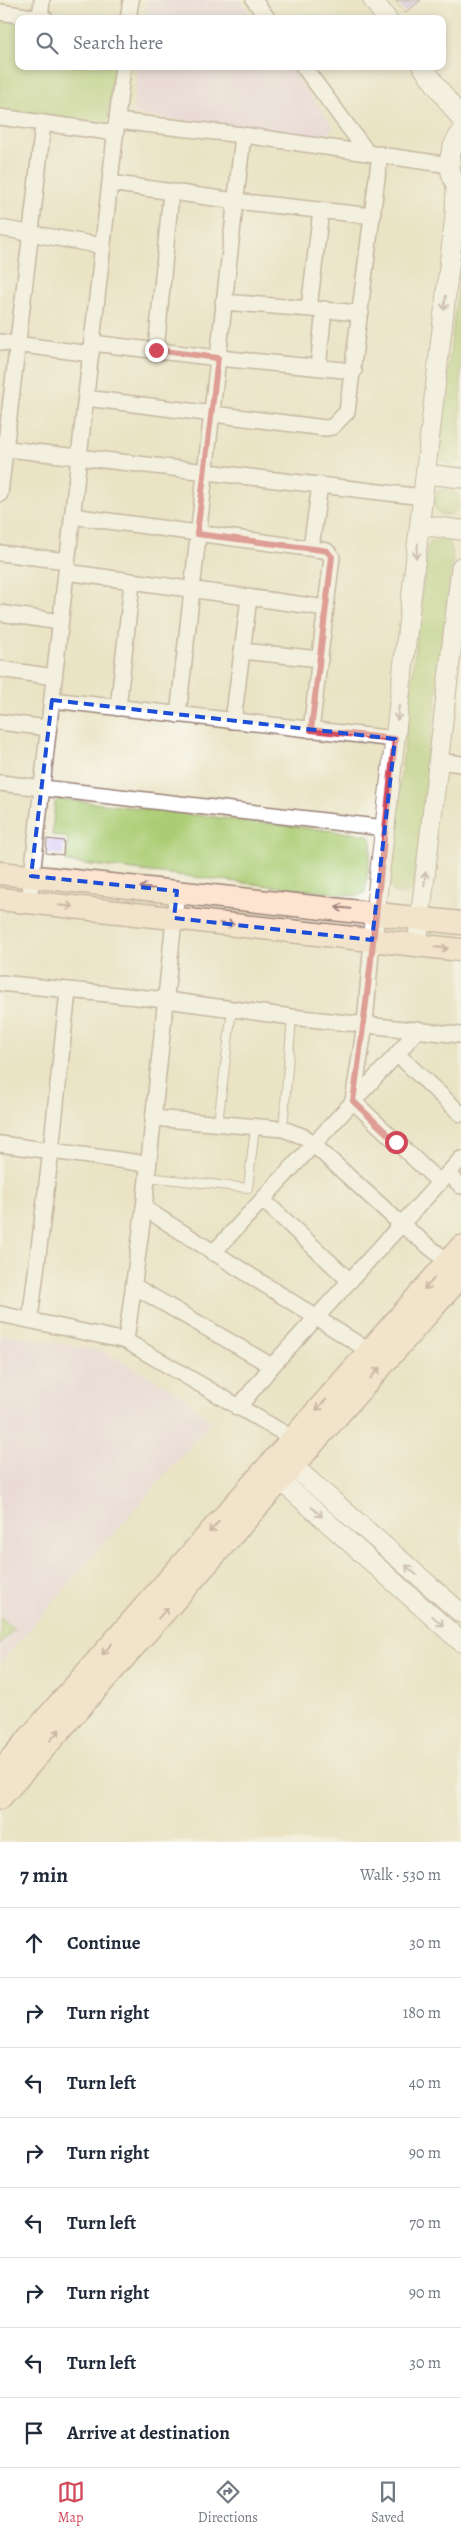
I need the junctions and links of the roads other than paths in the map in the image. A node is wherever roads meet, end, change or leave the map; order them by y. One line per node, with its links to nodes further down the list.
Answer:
1 (42, 0): 7 (street)
2 (131, 0): 8 (street)
3 (254, 0): 9 (street)
4 (373, 0): 10 (street)
5 (0, 12): 6 (street)
6 (22, 15)
7 (43, 15)
8 (129, 15)
9 (265, 15)
10 (384, 15)
11 (123, 70): 17 (street)
12 (306, 70): 20 (street)
13 (425, 70): 15 (street)
14 (0, 117): 16 (street)
15 (461, 119)
16 (43, 123): 17 (street); 29 (street)
17 (116, 127): 19 (street); 22 (street)
18 (461, 133): 21 (street)
19 (243, 135): 20 (street); 25 (street)
20 (374, 153): 21 (street); 27 (street)
21 (449, 165): 23 (street)
22 (110, 183): 24 (street); 30 (street)
23 (458, 188): 47 (street, one-way to 47)
24 (171, 192): 25 (street); 38 (street)
25 (235, 201): 26 (street); 31 (street)
26 (321, 211): 27 (street); 32 (street)
27 (373, 216): 34 (street)
28 (0, 228): 29 (street)
29 (32, 233): 30 (street); 36 (street)
30 (103, 246): 37 (street)
31 (223, 302): 32 (street); 39 (street)
32 (309, 308): 33 (street)
33 (324, 309): 34 (street); 40 (street)
34 (361, 313): 41 (street)
35 (0, 342): 36 (street)
36 (16, 344): 37 (street); 44 (street)
37 (91, 348): 38 (street); 42 (street)
38 (156, 350): 39 (street)
39 (218, 358): 40 (street); 43 (street)
40 (318, 367): 41 (street)
41 (354, 371): 43 (street)
42 (86, 398): 43 (street); 45 (street)
43 (211, 413): 46 (street)
44 (3, 449): 45 (street); 50 (street)
45 (79, 457): 46 (street); 52 (street)
46 (205, 472): 49 (street); 55 (street)
47 (426, 474): 48 (street); 51 (street)
48 (461, 478)
49 (320, 485): 51 (street); 56 (street)
50 (0, 494)
51 (423, 497): 53 (street)
52 (72, 516): 55 (street); 58 (street)
53 (420, 525): 54 (street); 77 (street, one-way to 77)
54 (461, 530)
55 (197, 534): 56 (street); 61 (street)
56 (312, 548): 63 (street)
57 (0, 553): 58 (street)
58 (66, 567): 60 (street); 65 (street)
59 (461, 567): 78 (street)
60 (132, 583): 61 (street); 71 (street)
61 (190, 591): 62 (street); 72 (street)
62 (249, 598): 63 (street); 66 (street)
63 (326, 608): 67 (street)
64 (0, 613): 65 (street)
65 (60, 622): 69 (street)
66 (242, 650): 67 (street); 73 (street)
67 (320, 659): 76 (street)
68 (0, 669): 69 (street)
69 (54, 677): 70 (street)
70 (52, 700): 71 (street); 75 (street)
71 (118, 708): 72 (street)
72 (178, 715): 73 (street)
73 (233, 721): 76 (street)
74 (0, 722): 75 (street)
75 (48, 728): 81 (street)
76 (311, 730): 77 (street)
77 (395, 739): 82 (street)
78 (438, 761): 79 (street); 90 (street, one-way to 78)
79 (461, 764)
80 (0, 782): 81 (street)
81 (42, 787): 82 (street); 84 (street)
82 (385, 828): 88 (street)
83 (0, 873): 84 (main road)
84 (32, 876): 85 (main road, one-way to 84); 87 (street)
85 (177, 891): 88 (main road, one-way to 85); 89 (street)
86 (0, 899): 87 (main road)
87 (29, 902): 89 (main road, one-way to 89)
88 (375, 912): 90 (main road); 92 (street)
89 (174, 918): 92 (main road, one-way to 92); 97 (street)
90 (420, 918): 91 (main road); 93 (street)
91 (461, 923)
92 (372, 940): 93 (main road); 100 (street)
93 (417, 945): 94 (main road, one-way to 94)
94 (461, 950)
95 (0, 983): 96 (street)
96 (68, 991): 97 (street); 112 (street)
97 (166, 1000): 98 (street); 106 (street)
98 (232, 1009): 99 (street); 107 (lane)
99 (292, 1018): 100 (street); 109 (lane)
100 (365, 1024): 101 (street); 104 (street)
101 (418, 1029): 102 (street); 103 (street)
102 (461, 1035)
103 (397, 1054): 104 (street); 105 (street)
104 (353, 1101): 111 (street); 115 (street)
105 (461, 1114)
106 (153, 1118): 107 (street); 114 (street)
107 (218, 1123): 108 (street)
108 (255, 1127): 109 (street); 117 (lane)
109 (283, 1129): 111 (street)
110 (0, 1144): 112 (street)
111 (314, 1145): 118 (street); 120 (street)
112 (51, 1151): 114 (street); 127 (street)
113 (461, 1159): 115 (street)
114 (148, 1171): 117 (lane); 119 (street)
115 (443, 1178): 116 (street); 120 (street)
116 (461, 1186)
117 (248, 1188): 118 (lane)
118 (264, 1200): 121 (street); 123 (street)
119 (144, 1208): 121 (street); 124 (street)
120 (401, 1224): 122 (street); 123 (street)
121 (213, 1254): 126 (street)
122 (457, 1261): 129 (main road, one-way to 129); 133 (main road, one-way to 122)
123 (350, 1281): 126 (street)
124 (134, 1286): 128 (street); 130 (street)
125 (0, 1314): 127 (street)
126 (318, 1316): 129 (street); 130 (street)
127 (30, 1320): 128 (street)
128 (126, 1341): 131 (street)
129 (369, 1351): 132 (main road, one-way to 132)
130 (272, 1366): 131 (street)
131 (238, 1408): 132 (street)
132 (292, 1438): 133 (main road)
133 (280, 1471): 134 (street, one-way to 133); 135 (street, one-way to 135); 136 (main road)
134 (461, 1613)
135 (461, 1642)
136 (32, 1749): 137 (main road); 138 (main road)
137 (0, 1771)
138 (0, 1798)

